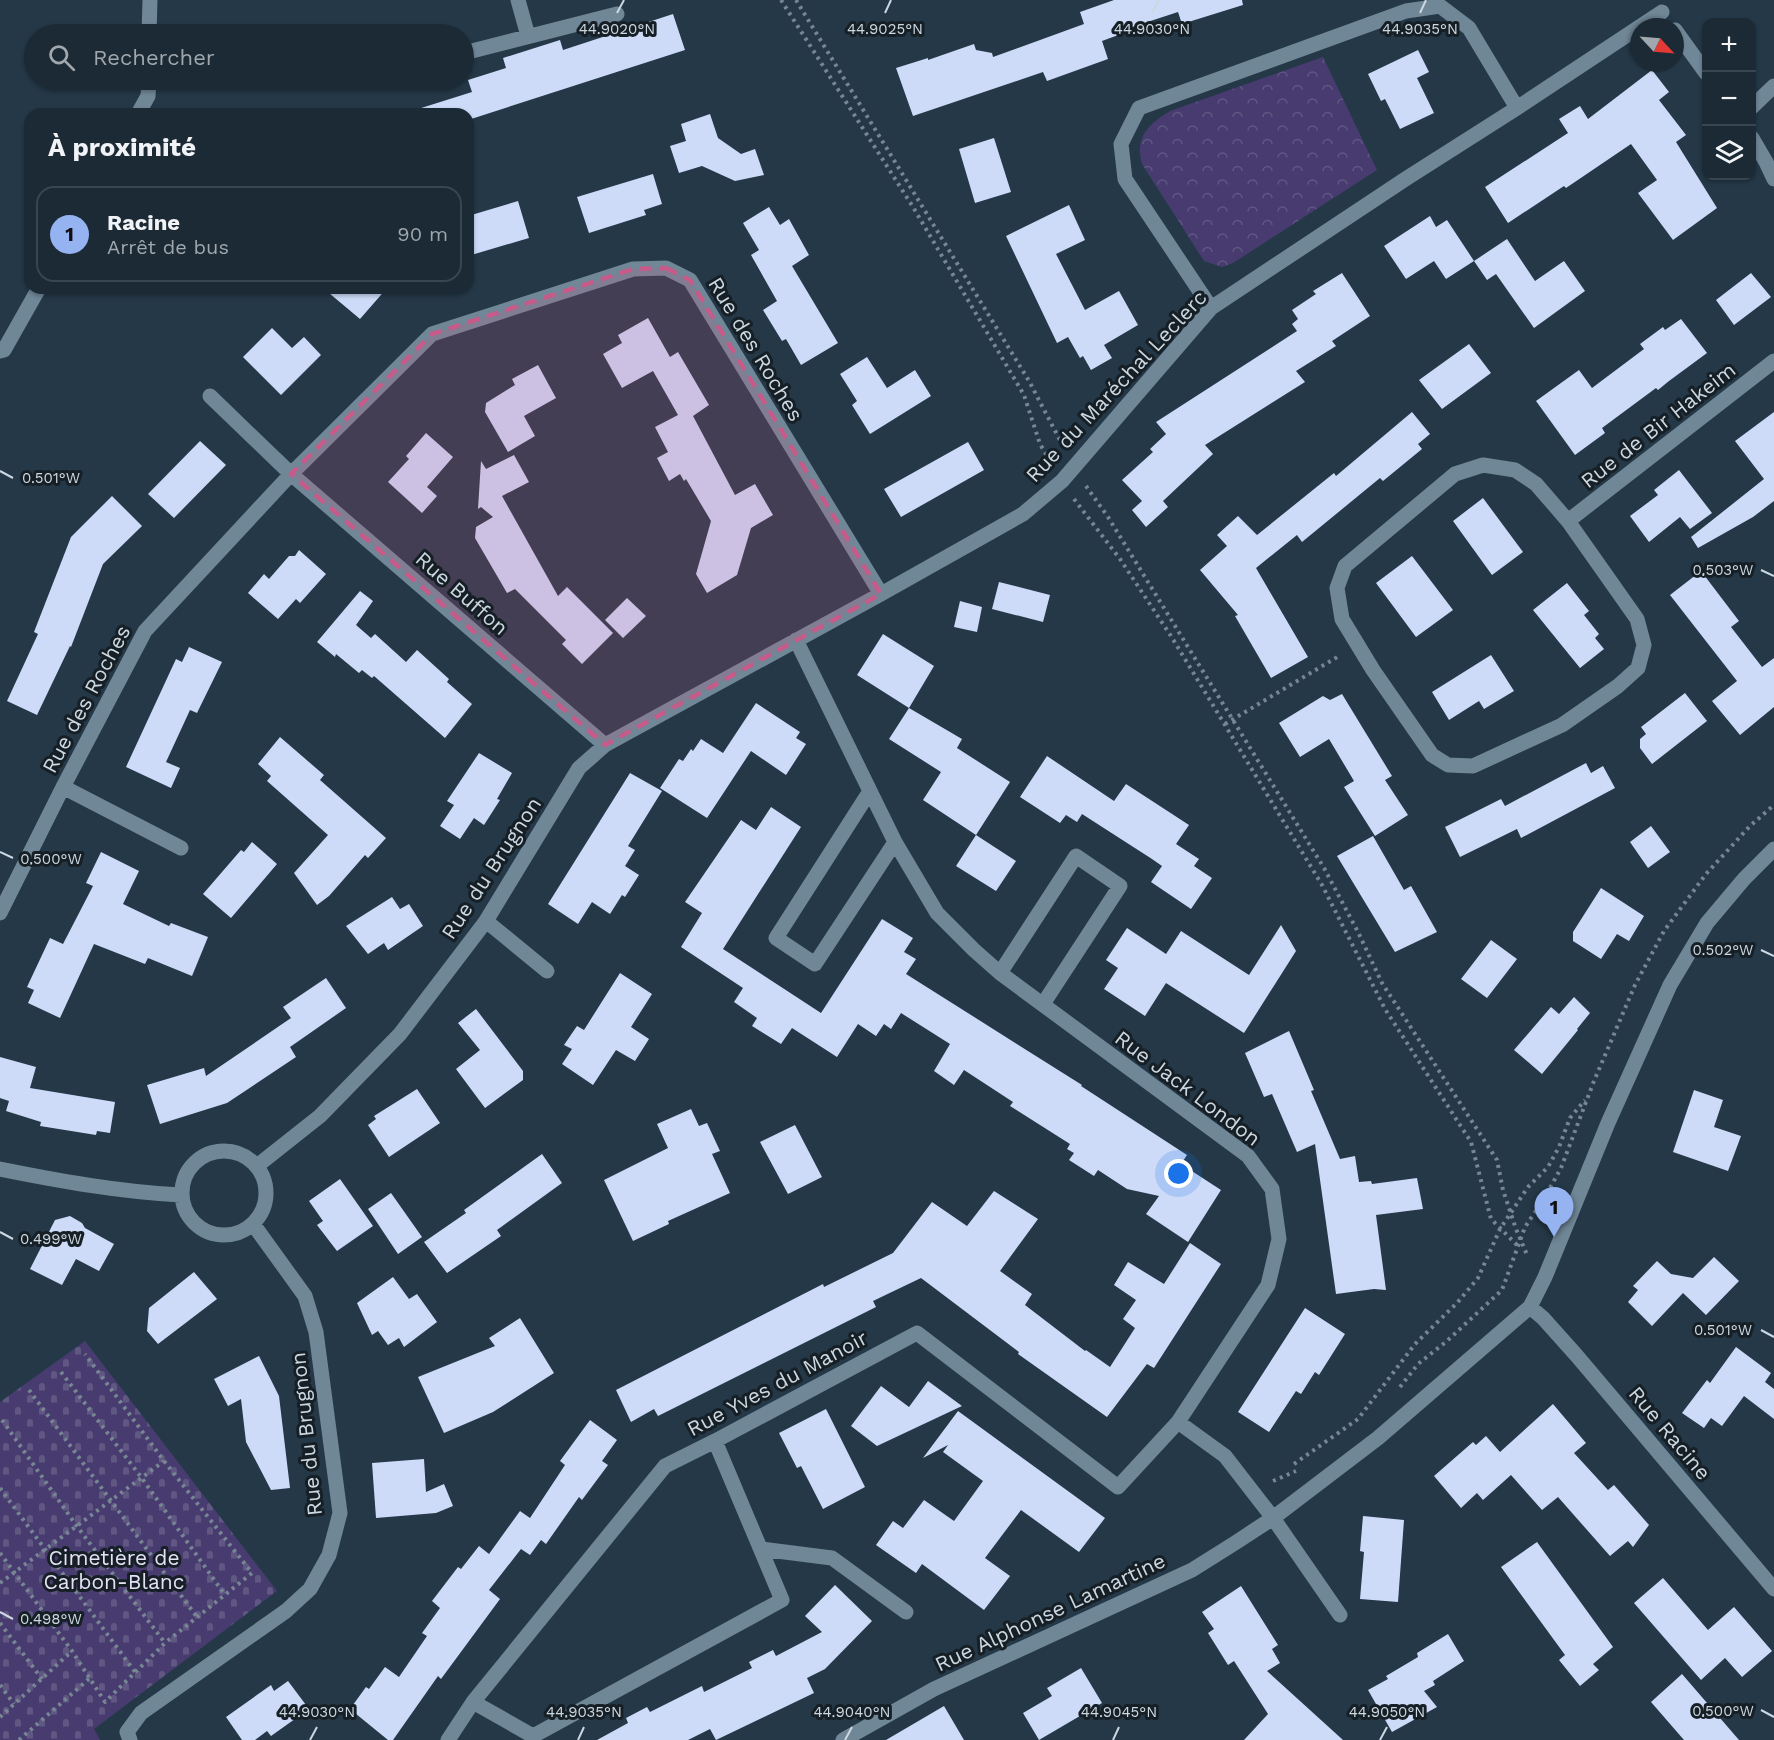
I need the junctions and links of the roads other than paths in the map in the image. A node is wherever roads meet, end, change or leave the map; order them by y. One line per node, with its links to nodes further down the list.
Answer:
1 (150, 0): 6 (street)
2 (518, 0): 7 (street)
3 (1657, 6): 5 (street); 15 (street, Rue du Maréchal Leclerc)
4 (617, 14): 7 (street)
5 (1666, 18)
6 (149, 24)
7 (528, 36): 9 (street)
8 (1684, 42): 10 (street)
9 (474, 50)
10 (1706, 72)
11 (1774, 86): 13 (street)
12 (148, 90): 14 (street)
13 (1756, 103)
14 (141, 108)
15 (1517, 108): 19 (street, Rue du Maréchal Leclerc); 19 (street)
16 (1756, 145): 17 (street)
17 (1774, 179)
18 (36, 294): 20 (street)
19 (1211, 308): 25 (street, Rue du Maréchal Leclerc)
20 (0, 351)
21 (1774, 361): 24 (street, Rue de Bir Hakeim)
22 (210, 396): 23 (street)
23 (291, 474): 25 (street, Rue des Roches); 27 (street, Rue Buffon); 28 (street, Rue des Roches)
24 (1568, 521): 24 (street)
25 (881, 594): 26 (street, Rue du Maréchal Leclerc)
26 (796, 640): 27 (street, Rue du Brugnon); 29 (street, Rue Jack London)
27 (605, 745): 34 (street, Rue du Brugnon)
28 (63, 787): 31 (street); 33 (street, Rue des Roches)
29 (870, 791): 30 (street, Rue Jack London); 30 (street)
30 (895, 842): 36 (street, Rue Jack London)
31 (181, 848)
32 (1774, 849): 42 (street)
33 (0, 913)
34 (486, 921): 35 (street); 38 (street, Rue du Brugnon)
35 (547, 971)
36 (1000, 973): 37 (street, Rue Jack London); 37 (street)
37 (1042, 1004): 43 (street, Rue Jack London)
38 (256, 1166): 40 (street); 41 (street)
39 (0, 1168): 40 (street)
40 (181, 1195): 41 (street)
41 (253, 1224): 51 (street, Rue du Brugnon)
42 (1530, 1307): 45 (street, Rue Alphonse Lamartine); 47 (street, Rue Racine)
43 (1178, 1422): 44 (street, Rue Yves du Manoir); 45 (street)
44 (715, 1441): 46 (street); 50 (street, Rue Yves du Manoir)
45 (1272, 1518): 49 (street); 53 (street, Rue Alphonse Lamartine)
46 (761, 1549): 48 (street); 50 (street)
47 (1774, 1589)
48 (906, 1612)
49 (1340, 1615)
50 (473, 1702): 52 (street, Rue Yves du Manoir)
51 (130, 1740)
52 (448, 1740)
53 (843, 1740)

